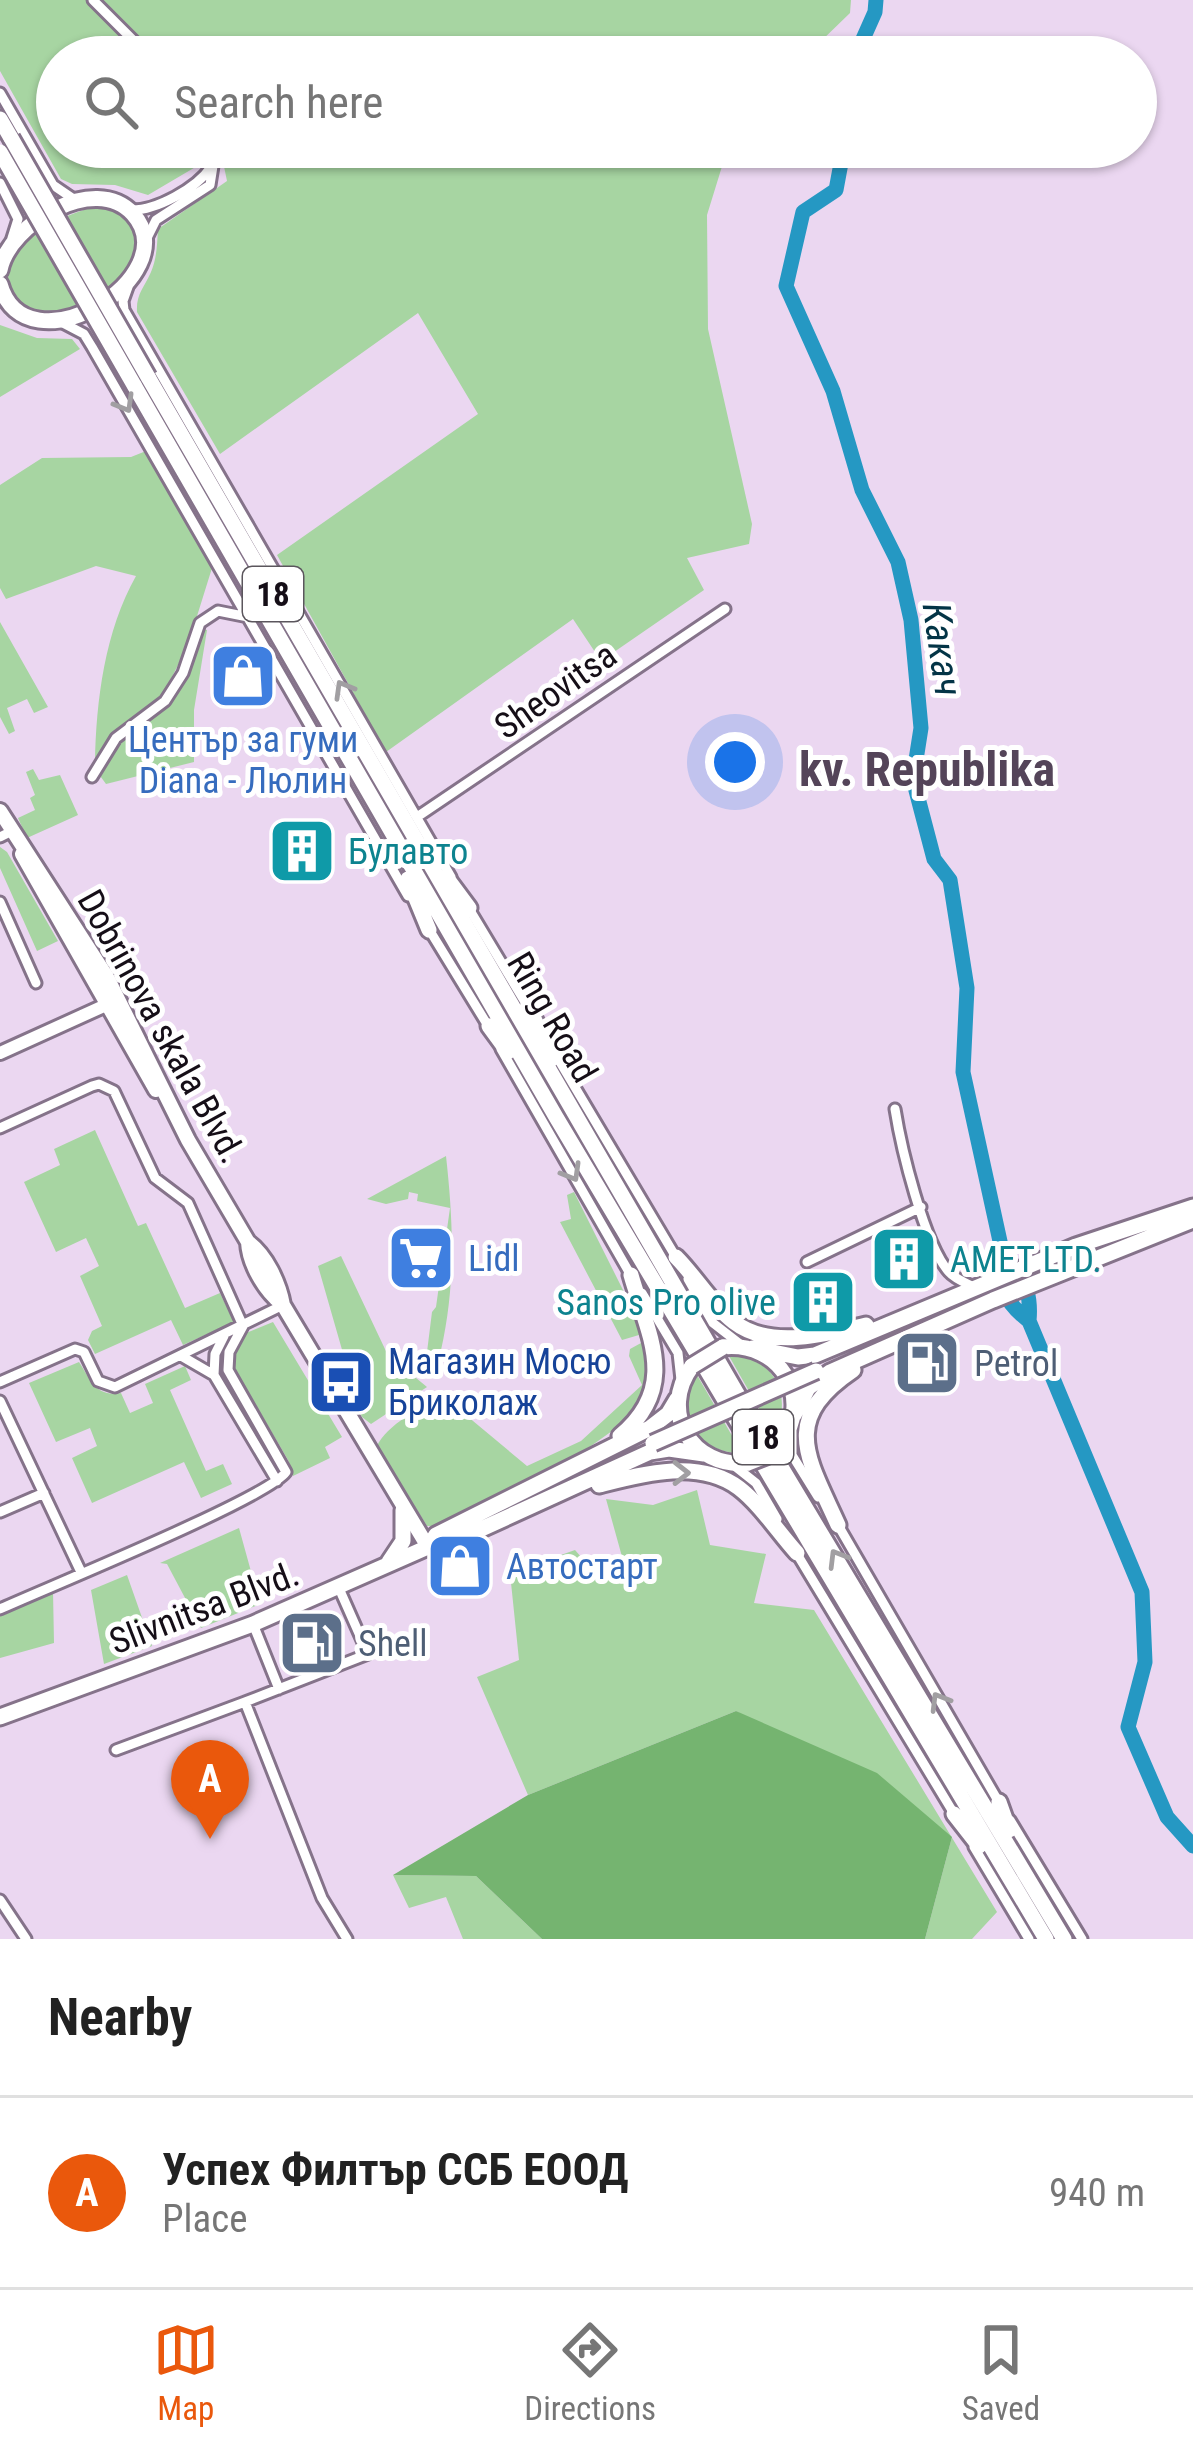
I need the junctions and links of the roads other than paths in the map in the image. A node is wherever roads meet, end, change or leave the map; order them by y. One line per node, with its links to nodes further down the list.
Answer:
1 (93, 0): 2 (street)
2 (129, 36)
3 (0, 93): 6 (street)
4 (0, 119): 5 (main road, Ring Road / 18)
5 (5, 145): 25 (main road, Ring Road / 18, bridge)
6 (36, 155)
7 (44, 168): 11 (street)
8 (210, 168): 12 (street)
9 (212, 168): 13 (street)
10 (0, 183): 14 (street)
11 (80, 201): 12 (main road); 14 (main road)
12 (130, 210): 13 (main road)
13 (146, 243): 16 (main road)
14 (7, 249): 15 (main road)
15 (0, 270)
16 (138, 272): 20 (main road); 26 (street, one-way to 16)
17 (0, 284): 19 (main road)
18 (0, 314): 19 (main road)
19 (21, 316): 20 (main road)
20 (52, 322): 22 (street, Ring Road, one-way to 22)
21 (724, 609): 26 (street, Sheovitsa)
22 (248, 617): 23 (street); 30 (street, Ring Road)
23 (92, 777)
24 (0, 811): 27 (main road, Dobrinova skala Blvd.)
25 (390, 817): 29 (main road); 30 (main road); 37 (main road, Ring Road / 18); 38 (main road, Ring Road / 18)
26 (417, 817): 29 (street)
27 (10, 837): 32 (main road, Dobrinova skala Blvd.)
28 (0, 902): 31 (street)
29 (469, 908): 33 (street)
30 (429, 930): 34 (street, Ring Road)
31 (36, 983)
32 (111, 999): 35 (street); 40 (main road); 40 (main road, Dobrinova skala Blvd.)
33 (532, 1014): 38 (main road); 44 (street)
34 (489, 1026): 37 (main road); 46 (street, Ring Road, one-way to 46)
35 (0, 1052)
36 (895, 1109): 41 (street)
37 (556, 1118): 61 (main road, Ring Road / 18)
38 (583, 1127): 88 (main road, Ring Road / 18, one-way to 38)
39 (0, 1128): 52 (street)
40 (188, 1140): 50 (main road, Dobrinova skala Blvd.)
41 (921, 1207): 45 (street); 47 (street)
42 (1193, 1207): 48 (main road)
43 (1193, 1220): 48 (main road)
44 (676, 1257): 51 (main road); 54 (street)
45 (807, 1262)
46 (631, 1275): 59 (street, Ring Road); 63 (main road)
47 (951, 1275): 48 (street); 49 (street)
48 (985, 1291): 49 (main road); 55 (main road); 61 (main road, Slivnitsa Blvd., bridge)
49 (944, 1301): 51 (main road)
50 (283, 1305): 52 (street); 70 (main road, Dobrinova skala Blvd.)
51 (892, 1322): 54 (main road)
52 (243, 1326): 53 (street); 66 (street)
53 (224, 1336): 56 (street); 57 (street)
54 (748, 1347): 59 (main road, bridge); 62 (main road)
55 (885, 1349): 62 (main road); 73 (main road)
56 (183, 1357): 57 (street); 58 (street)
57 (214, 1375): 66 (street)
58 (0, 1382)
59 (679, 1391): 63 (main road, Slivnitsa Blvd.); 64 (main road)
60 (0, 1401): 67 (street)
61 (733, 1408): 69 (main road, Slivnitsa Blvd., bridge); 90 (main road, Ring Road / 18)
62 (793, 1419): 65 (main road, bridge); 73 (street)
63 (601, 1452): 71 (main road, Slivnitsa Blvd.)
64 (704, 1454): 65 (main road); 68 (main road, Slivnitsa Blvd.)
65 (740, 1463): 76 (street)
66 (281, 1479): 78 (street)
67 (44, 1492): 72 (street); 78 (street)
68 (567, 1493): 74 (main road, Slivnitsa Blvd.); 76 (main road, one-way to 76)
69 (527, 1500): 71 (main road, Slivnitsa Blvd.); 74 (main road, Slivnitsa Blvd.)
70 (403, 1510): 75 (main road, Dobrinova skala Blvd.); 77 (main road)
71 (487, 1510): 75 (main road, Slivnitsa Blvd.)
72 (0, 1512)
73 (838, 1525): 86 (street, one-way to 73)
74 (482, 1528): 75 (main road, Slivnitsa Blvd.)
75 (428, 1547): 77 (main road, Slivnitsa Blvd.)
76 (797, 1553): 87 (street)
77 (384, 1567): 79 (main road, Slivnitsa Blvd.)
78 (81, 1572): 80 (street)
79 (338, 1586): 81 (main road, Slivnitsa Blvd.); 82 (street)
80 (0, 1610)
81 (253, 1624): 82 (street); 84 (main road, Slivnitsa Blvd.)
82 (279, 1689): 83 (street)
83 (244, 1702): 85 (street); 92 (street)
84 (0, 1717)
85 (116, 1750)
86 (998, 1802): 88 (main road); 96 (street)
87 (954, 1814): 90 (main road); 93 (street)
88 (1027, 1878): 95 (main road, Ring Road / 18)
89 (0, 1900): 91 (street)
90 (1032, 1915): 94 (main road, Ring Road)
91 (26, 1939)
92 (347, 1939)
93 (1029, 1939)
94 (1046, 1939)
95 (1064, 1939)
96 (1082, 1939)

